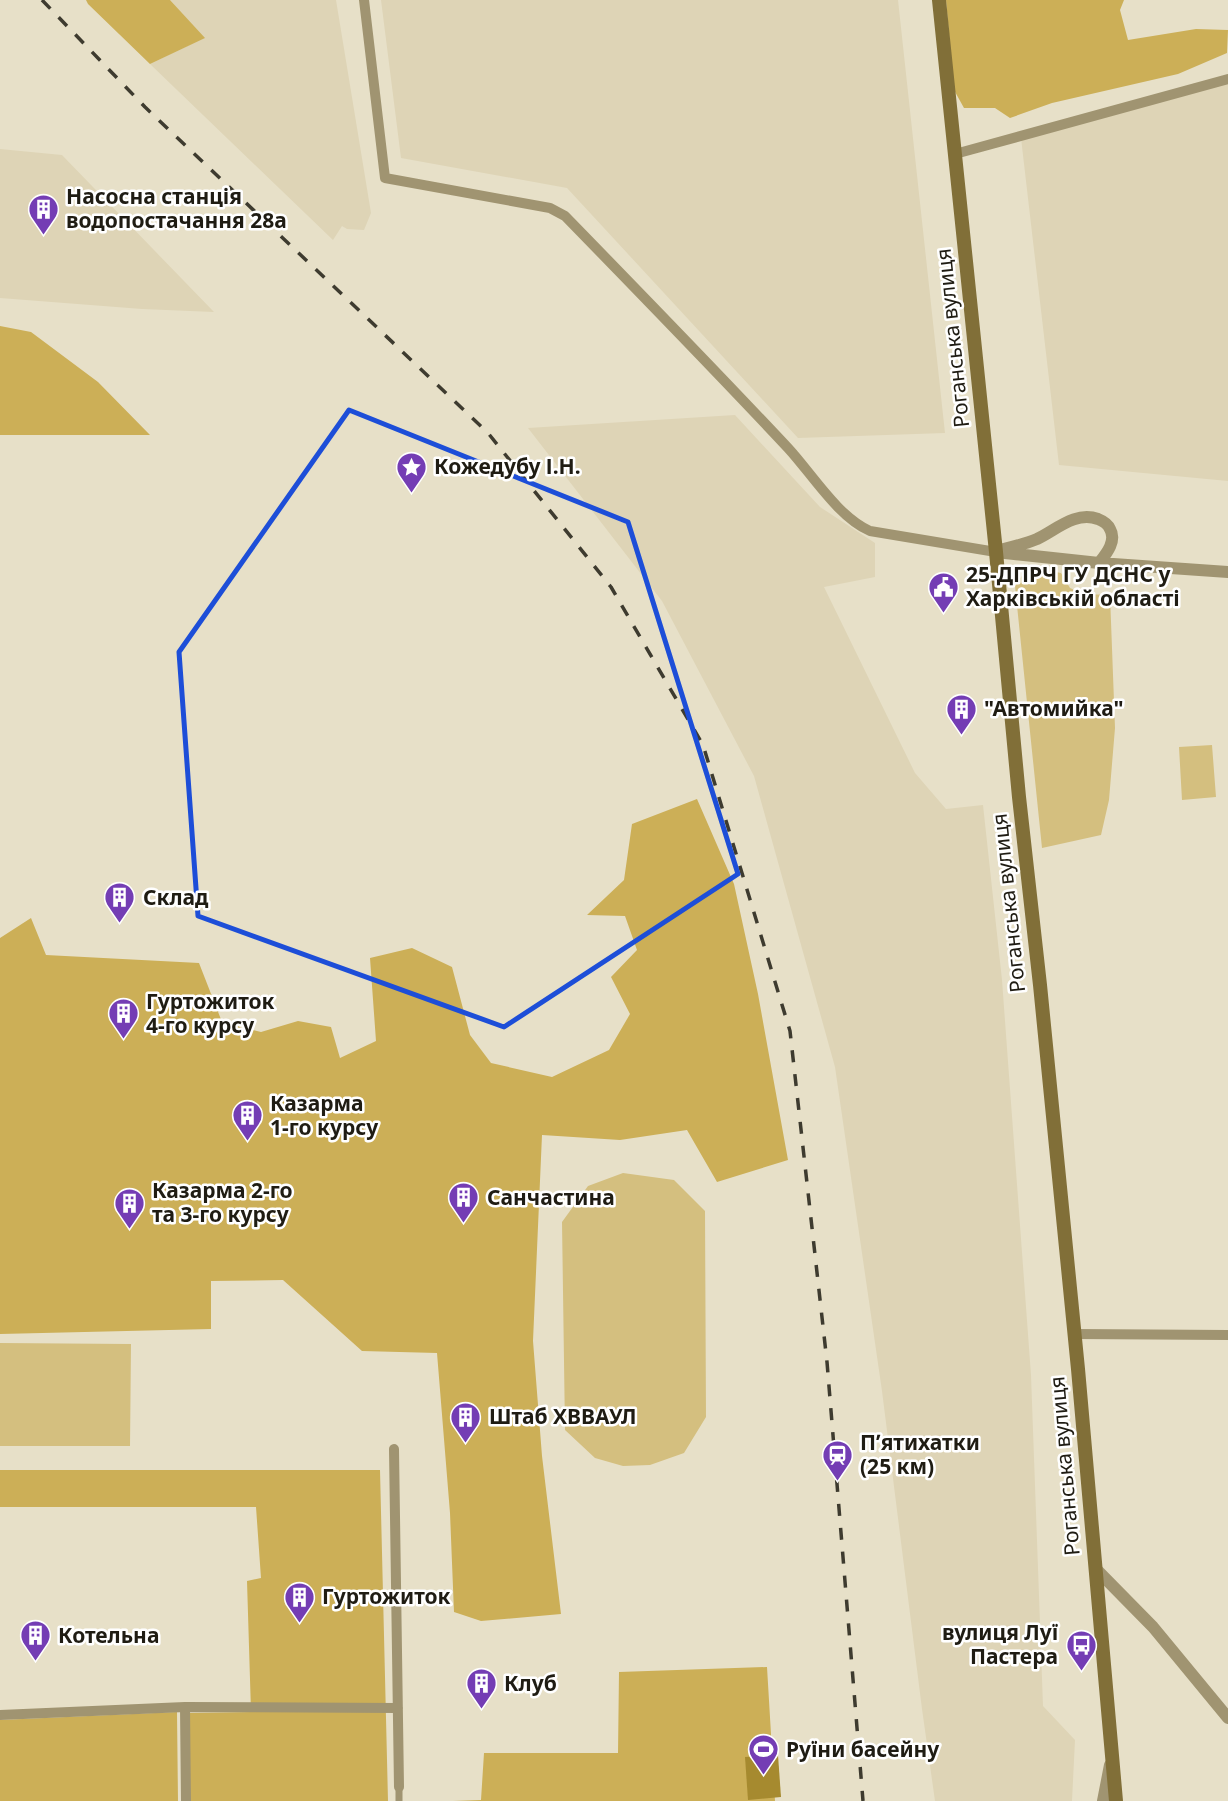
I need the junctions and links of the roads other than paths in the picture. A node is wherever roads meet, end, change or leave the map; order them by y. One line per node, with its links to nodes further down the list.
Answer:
1 (364, 0): 5 (street)
2 (939, 0): 4 (main road, Роганська вулиця)
3 (1228, 79): 4 (street)
4 (955, 154): 5 (main road, Роганська вулиця)
5 (996, 552): 6 (street); 6 (street); 8 (main road, Роганська вулиця)
6 (1099, 563): 7 (street)
7 (1228, 572)
8 (1074, 1334): 9 (street); 11 (main road, Роганська вулиця)
9 (1228, 1335)
10 (394, 1449): 13 (street)
11 (1095, 1568): 15 (street); 16 (main road, Роганська вулиця)
12 (185, 1707): 13 (street); 14 (street); 18 (street)
13 (398, 1708): 17 (street)
14 (0, 1715)
15 (1228, 1718)
16 (1112, 1758): 20 (street); 21 (main road, Роганська вулиця)
17 (399, 1787): 19 (street)
18 (186, 1801)
19 (399, 1801)
20 (1103, 1801)
21 (1116, 1801)

